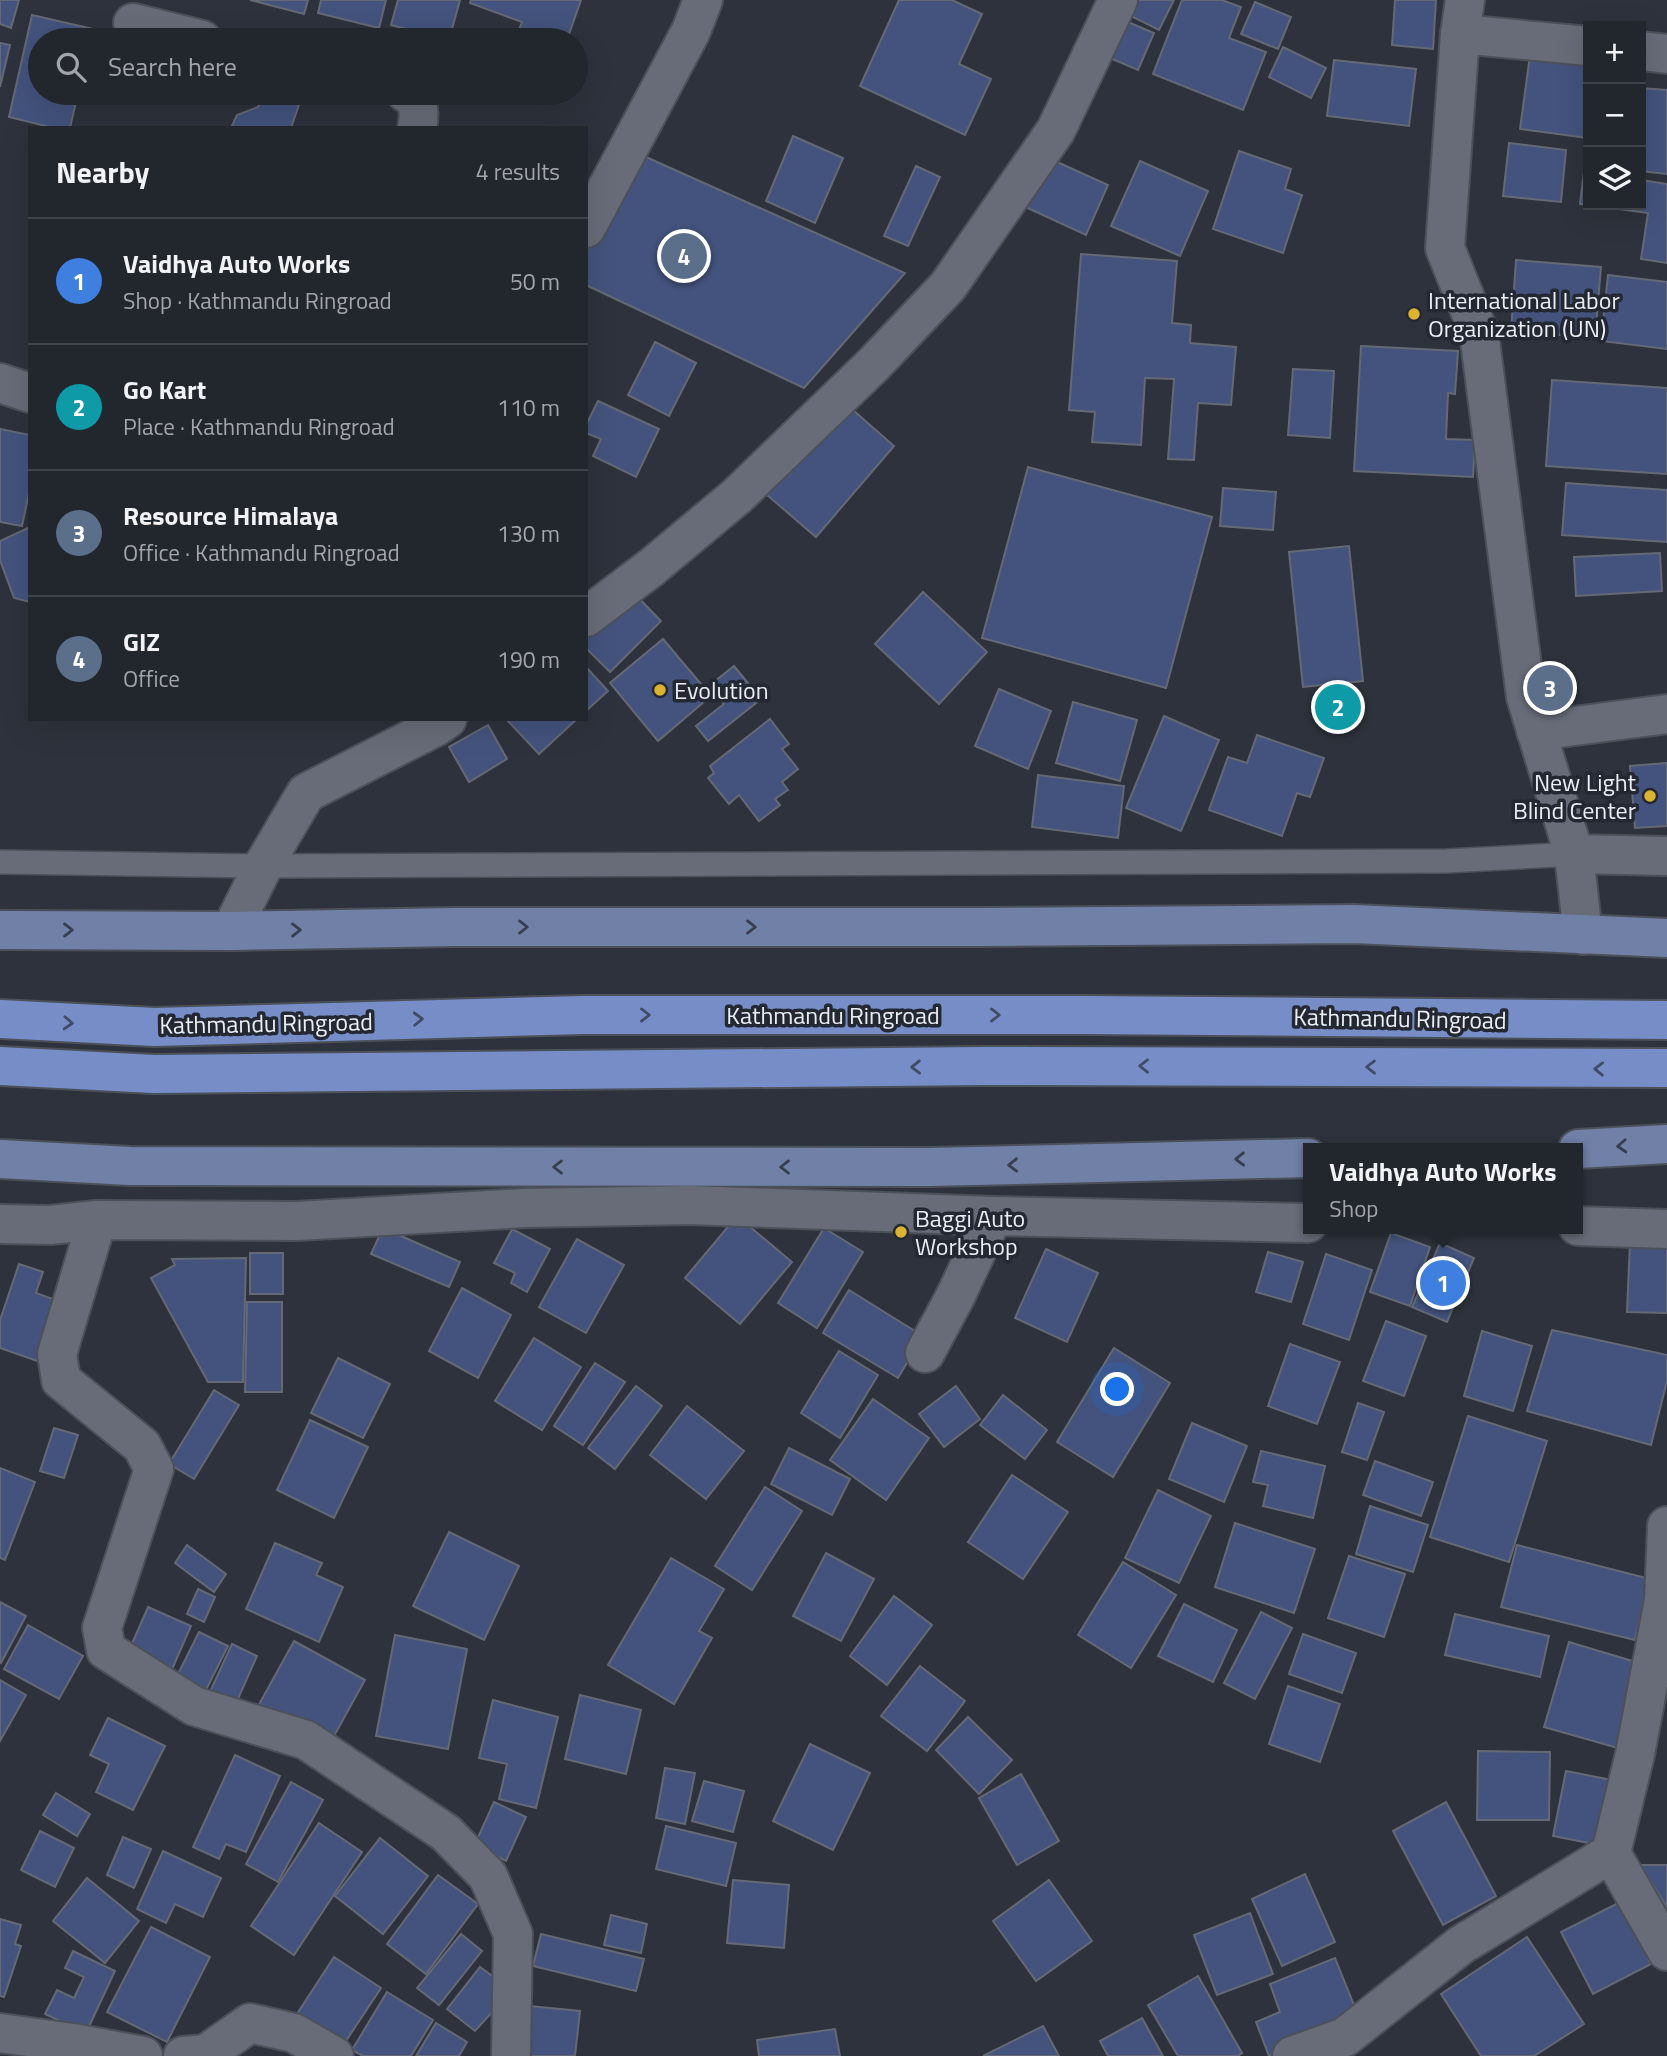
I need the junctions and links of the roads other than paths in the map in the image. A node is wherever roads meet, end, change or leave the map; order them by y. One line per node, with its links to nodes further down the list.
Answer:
1 (704, 0): 11 (street)
2 (1118, 0): 14 (street)
3 (1463, 17): 6 (street); 17 (street)
4 (133, 23): 5 (street)
5 (153, 28)
6 (1583, 45)
7 (1646, 52): 8 (street)
8 (1667, 54)
9 (417, 105): 10 (street)
10 (417, 126)
11 (588, 224)
12 (0, 383): 13 (street)
13 (28, 392)
14 (588, 615)
15 (1667, 714): 17 (street)
16 (444, 721): 21 (street)
17 (1536, 731): 18 (street)
18 (1574, 854): 19 (street); 21 (lane); 24 (street)
19 (1667, 856)
20 (0, 862): 21 (lane)
21 (263, 866): 23 (street)
22 (0, 930): 23 (main road, one-way to 23)
23 (231, 931): 24 (main road, one-way to 24)
24 (1583, 935): 25 (main road)
25 (1667, 938)
26 (0, 1019): 27 (highway, Kathmandu Ringroad, one-way to 27)
27 (1667, 1020)
28 (0, 1066): 29 (highway, Kathmandu Ringroad, one-way to 28)
29 (1667, 1068)
30 (1667, 1144): 31 (main road, one-way to 31)
31 (1583, 1149)
32 (1303, 1157): 33 (main road, one-way to 33)
33 (0, 1159)
34 (993, 1216): 35 (street); 36 (street); 40 (street)
35 (97, 1220): 37 (street); 49 (street)
36 (1303, 1223)
37 (0, 1224)
38 (1583, 1226): 39 (street)
39 (1667, 1229)
40 (925, 1353)
41 (1667, 1526): 42 (street)
42 (1665, 1601): 43 (street)
43 (1611, 1853): 44 (street); 50 (street)
44 (1667, 1951)
45 (0, 2033): 46 (street)
46 (143, 2056)
47 (183, 2056): 48 (street)
48 (334, 2056)
49 (511, 2056)
50 (1292, 2056)

